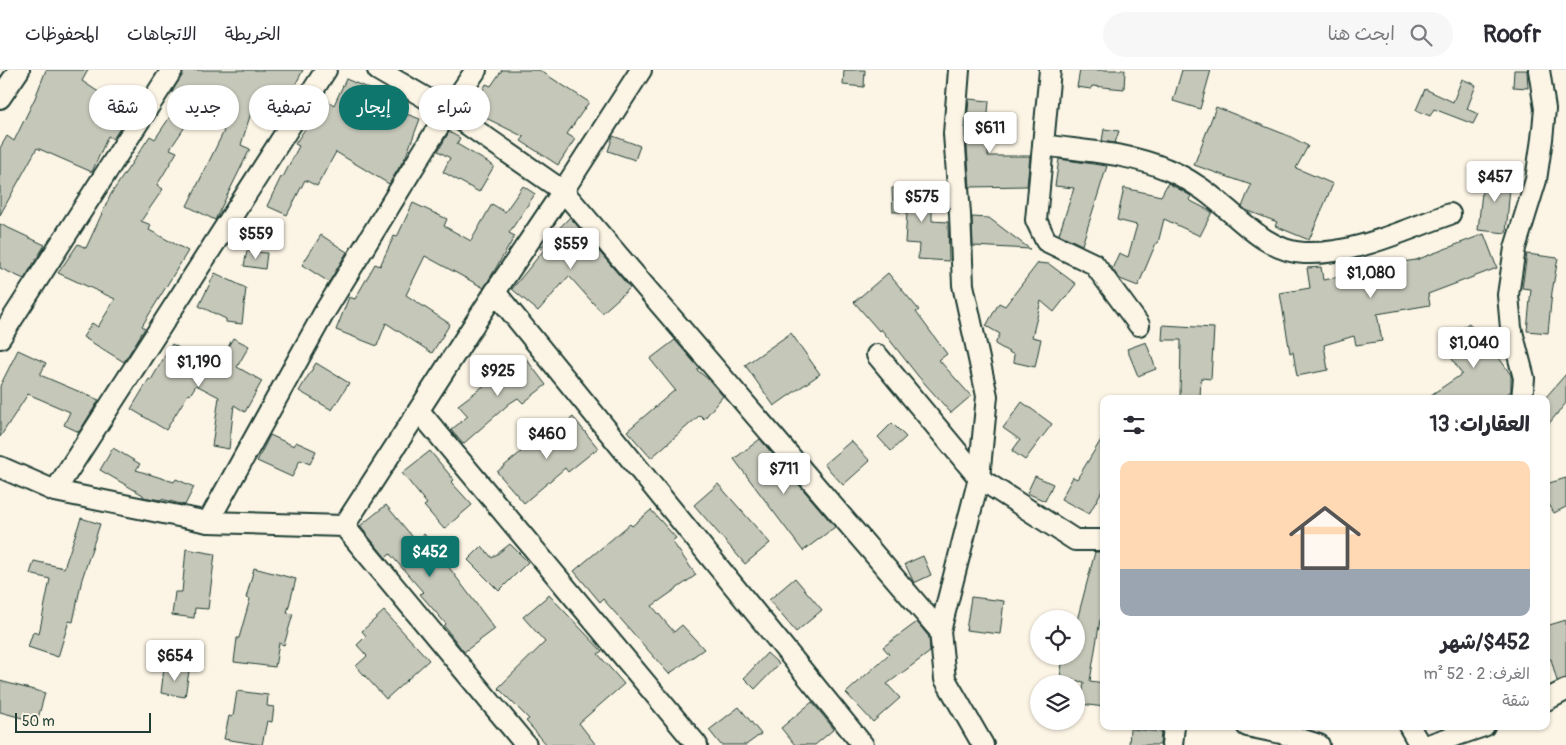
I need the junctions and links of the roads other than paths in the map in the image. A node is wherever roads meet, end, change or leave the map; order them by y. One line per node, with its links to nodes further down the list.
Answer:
1 (19, 70): 12 (street)
2 (172, 70): 20 (street)
3 (326, 70): 26 (street)
4 (378, 70): 11 (street)
5 (476, 70): 10 (street)
6 (641, 70): 16 (street)
7 (959, 70): 25 (street)
8 (1050, 70): 15 (street)
9 (1539, 70): 22 (street)
10 (466, 85)
11 (419, 94)
12 (0, 98)
13 (436, 130): 27 (street)
14 (475, 130): 16 (street)
15 (1043, 145): 17 (street); 19 (street)
16 (563, 191): 18 (street); 30 (street)
17 (1450, 214)
18 (495, 292): 23 (street); 39 (street)
19 (1139, 325)
20 (0, 338)
21 (877, 355): 25 (street)
22 (1522, 395)
23 (419, 411): 28 (street); 38 (street)
24 (0, 467): 26 (street)
25 (979, 478): 29 (street); 30 (street)
26 (55, 491): 27 (street)
27 (208, 522): 28 (street)
28 (344, 526): 37 (street)
29 (1100, 540)
30 (940, 631): 40 (street)
31 (1566, 690): 32 (street)
32 (1550, 698)
33 (1174, 730): 41 (street)
34 (1266, 730): 42 (street)
35 (1411, 730): 43 (street)
36 (1472, 730): 44 (street)
37 (526, 745)
38 (697, 745)
39 (863, 745)
40 (983, 745)
41 (1172, 745)
42 (1319, 745)
43 (1420, 745)
44 (1428, 745)

